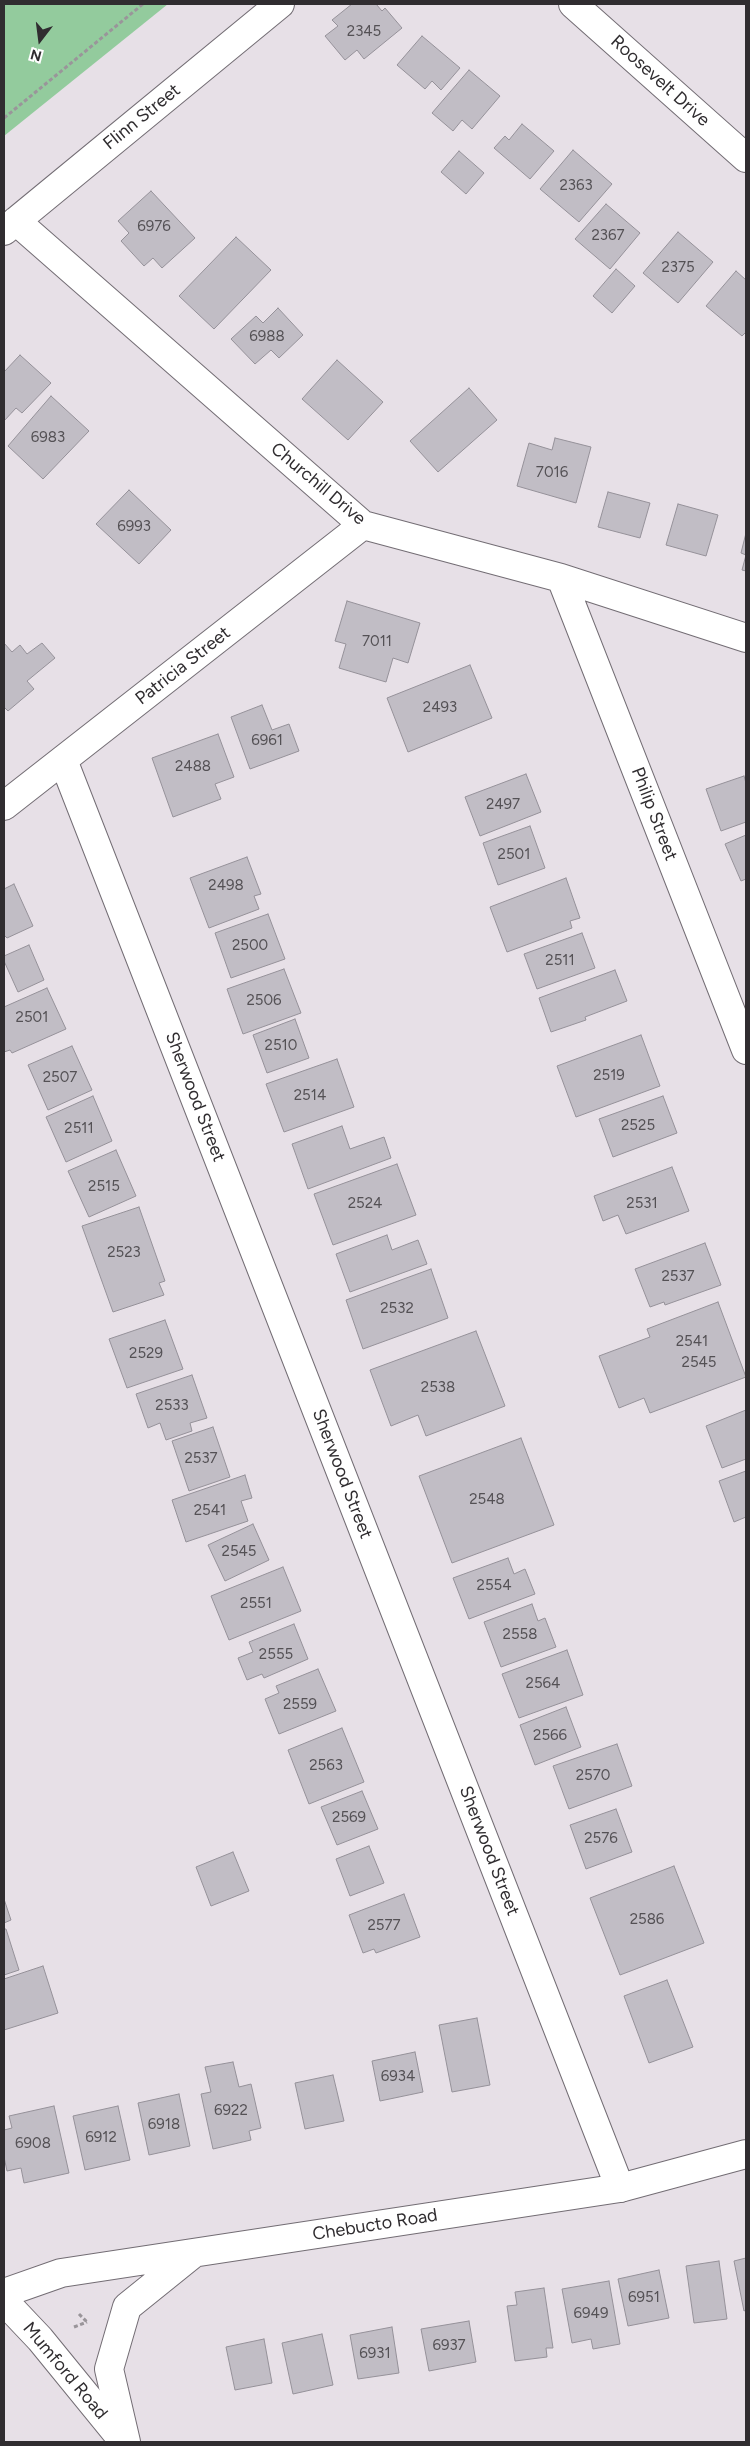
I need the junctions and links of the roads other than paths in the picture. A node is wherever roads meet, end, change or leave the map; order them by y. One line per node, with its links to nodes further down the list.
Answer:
1 (280, 4): 4 (street, Flinn Street)
2 (573, 4): 3 (street, Roosevelt Drive)
3 (746, 158)
4 (10, 226): 5 (street, Churchill Drive)
5 (363, 525): 6 (street, Churchill Drive); 8 (street, Patricia Street)
6 (562, 578): 7 (street, Churchill Drive); 10 (street, Philip Street)
7 (746, 638)
8 (64, 760): 9 (street, Patricia Street); 12 (street, Sherwood Street)
9 (4, 806)
10 (746, 1050)
11 (746, 2154): 12 (street, Chebucto Road)
12 (620, 2188): 13 (street, Chebucto Road)
13 (195, 2252): 14 (street, Chebucto Road); 16 (street)
14 (4, 2292)
15 (4, 2301): 16 (street, Mumford Road)
16 (125, 2442)

